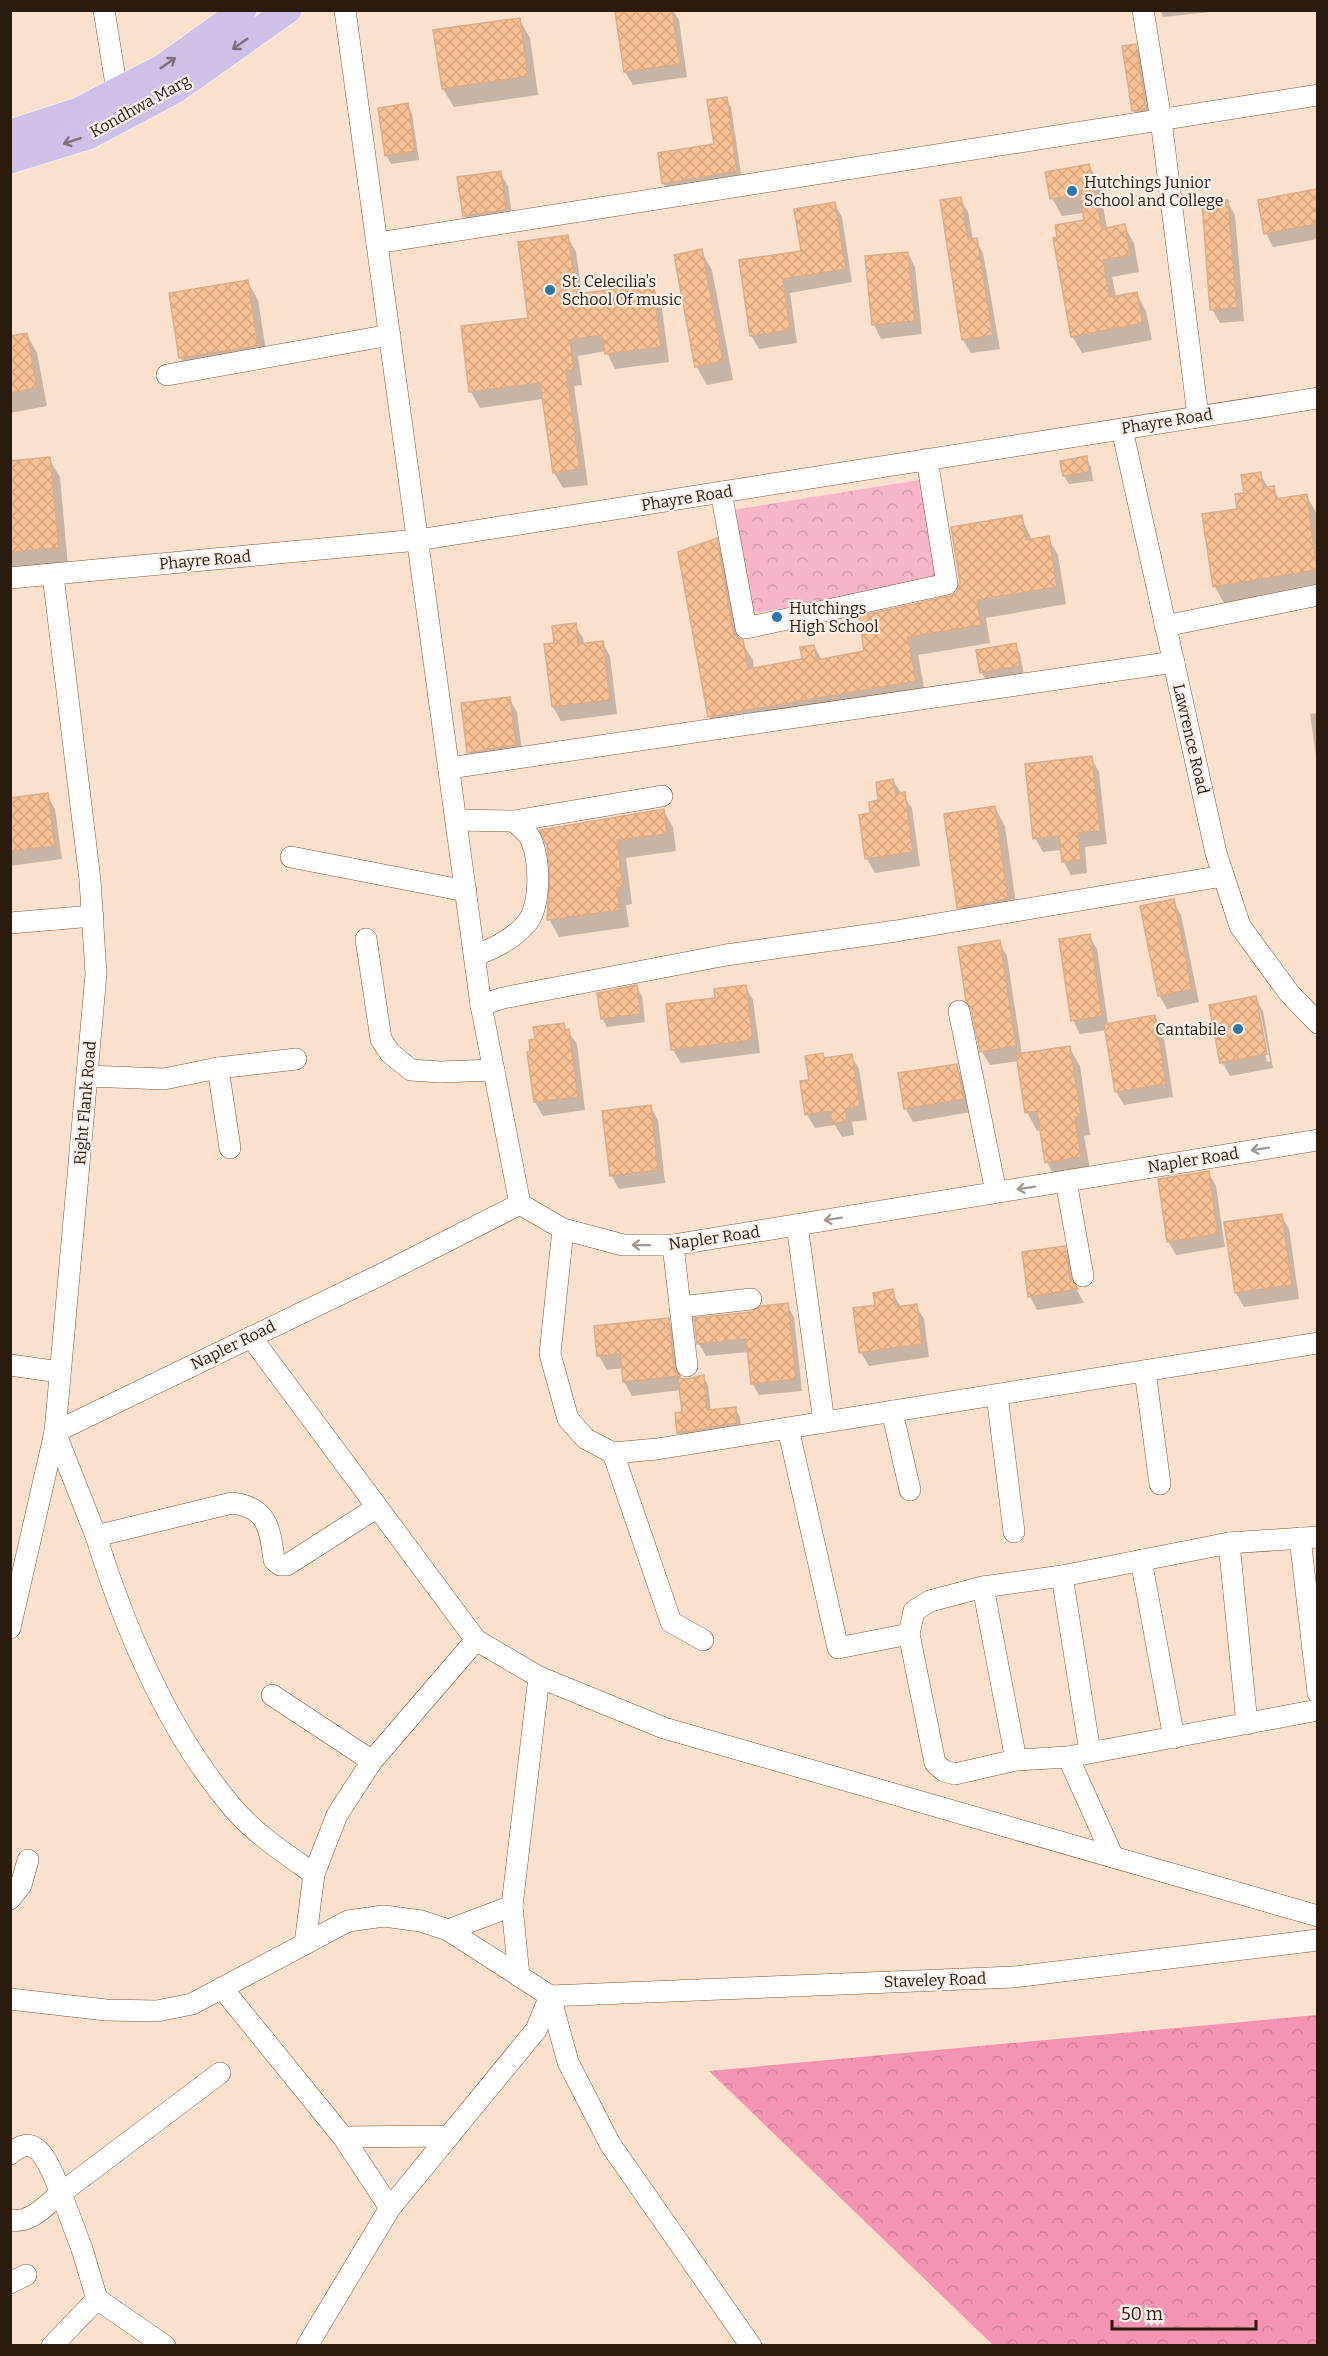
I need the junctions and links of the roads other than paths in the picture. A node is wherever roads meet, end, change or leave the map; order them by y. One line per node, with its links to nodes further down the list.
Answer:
1 (104, 10): 7 (street)
2 (243, 10): 7 (main road, Kondhwa Marg, one-way to 2)
3 (288, 10): 7 (main road, Kondhwa Marg, one-way to 7)
4 (345, 10): 11 (street)
5 (1143, 10): 8 (street)
6 (1317, 95): 8 (street)
7 (124, 102): 9 (main road, Kondhwa Marg); 10 (main road, Kondhwa Marg, one-way to 10)
8 (1161, 120): 11 (street); 15 (street)
9 (10, 133)
10 (10, 160)
11 (377, 243): 12 (street)
12 (390, 335): 13 (street); 19 (street)
13 (167, 375)
14 (1317, 398): 15 (street, Phayre Road)
15 (1198, 416): 16 (street, Phayre Road)
16 (1122, 429): 17 (street, Phayre Road); 23 (street, Lawrence Road)
17 (927, 459): 18 (street, Phayre Road); 18 (street)
18 (722, 492): 19 (street, Phayre Road)
19 (418, 540): 20 (street, Phayre Road); 25 (street)
20 (53, 575): 21 (street, Phayre Road); 32 (street, Right Flank Road)
21 (10, 578)
22 (1317, 595): 23 (street)
23 (1165, 626): 24 (street, Lawrence Road)
24 (1174, 662): 25 (street); 30 (street, Lawrence Road)
25 (449, 768): 27 (street)
26 (662, 796): 28 (street)
27 (456, 820): 28 (street); 31 (street)
28 (514, 821): 35 (street)
29 (291, 857): 31 (street)
30 (1223, 876): 36 (street); 38 (street, Lawrence Road)
31 (466, 891): 35 (street)
32 (93, 916): 33 (street); 42 (street, Right Flank Road)
33 (10, 923)
34 (366, 939): 41 (street)
35 (475, 956): 36 (street)
36 (481, 1005): 41 (street)
37 (959, 1011): 46 (street)
38 (1317, 1023)
39 (296, 1059): 40 (street)
40 (218, 1068): 42 (street); 44 (street)
41 (494, 1070): 47 (street)
42 (87, 1076): 59 (street, Right Flank Road)
43 (1317, 1140): 45 (street, Napler Road, one-way to 45)
44 (230, 1148)
45 (1066, 1181): 46 (street, Napler Road, one-way to 46); 51 (street)
46 (996, 1192): 48 (street, Napler Road, one-way to 48)
47 (520, 1204): 49 (street, Napler Road); 54 (street, Napler Road)
48 (797, 1225): 50 (street, Napler Road); 62 (street)
49 (563, 1229): 50 (street, Napler Road, one-way to 49); 65 (street)
50 (673, 1245): 53 (street)
51 (1083, 1276)
52 (751, 1299): 53 (street)
53 (680, 1307): 57 (street)
54 (251, 1337): 64 (street, Napler Road); 68 (street)
55 (1317, 1343): 58 (street)
56 (10, 1365): 59 (street)
57 (687, 1366)
58 (1145, 1371): 60 (street); 66 (street)
59 (60, 1372): 64 (street, Right Flank Road)
60 (997, 1395): 61 (street); 69 (street)
61 (892, 1412): 62 (street); 67 (street)
62 (824, 1422): 63 (street)
63 (788, 1428): 65 (street); 78 (street)
64 (55, 1432): 70 (street); 76 (street, Right Flank Road)
65 (613, 1453): 80 (street)
66 (1160, 1484)
67 (910, 1490)
68 (376, 1508): 70 (street); 79 (street)
69 (1014, 1532)
70 (96, 1536): 93 (street)
71 (1309, 1537): 72 (street); 82 (street)
72 (1229, 1544): 73 (street); 85 (street)
73 (1142, 1560): 74 (street); 86 (street)
74 (1062, 1576): 75 (street); 87 (street)
75 (983, 1587): 78 (street); 89 (street)
76 (13, 1603): 77 (street, Right Flank Road)
77 (10, 1628)
78 (909, 1634): 89 (street)
79 (476, 1640): 81 (street); 90 (street)
80 (703, 1640)
81 (538, 1677): 91 (street); 95 (street)
82 (1317, 1693)
83 (272, 1695): 90 (street)
84 (1317, 1710): 85 (street)
85 (1247, 1724): 86 (street)
86 (1174, 1738): 87 (street)
87 (1090, 1752): 88 (street)
88 (1068, 1757): 89 (street); 91 (street)
89 (1016, 1760)
90 (372, 1761): 93 (street)
91 (1113, 1857): 96 (street)
92 (28, 1860): 94 (street)
93 (314, 1874): 99 (street)
94 (10, 1899)
95 (512, 1906): 97 (street); 100 (street)
96 (1317, 1916)
97 (448, 1930): 99 (street); 100 (street)
98 (1317, 1940): 102 (street, Staveley Road)
99 (305, 1944): 101 (street)
100 (519, 1976): 102 (street)
101 (222, 1988): 103 (street); 106 (street)
102 (550, 1996): 105 (street); 115 (street)
103 (10, 1999)
104 (220, 2073): 108 (street)
105 (449, 2136): 106 (street); 109 (street)
106 (344, 2137): 109 (street)
107 (10, 2154): 108 (street)
108 (61, 2193): 110 (street); 111 (street)
109 (390, 2208): 114 (street)
110 (10, 2220)
111 (97, 2299): 112 (street); 113 (street)
112 (52, 2346)
113 (165, 2346)
114 (308, 2346)
115 (751, 2346)

